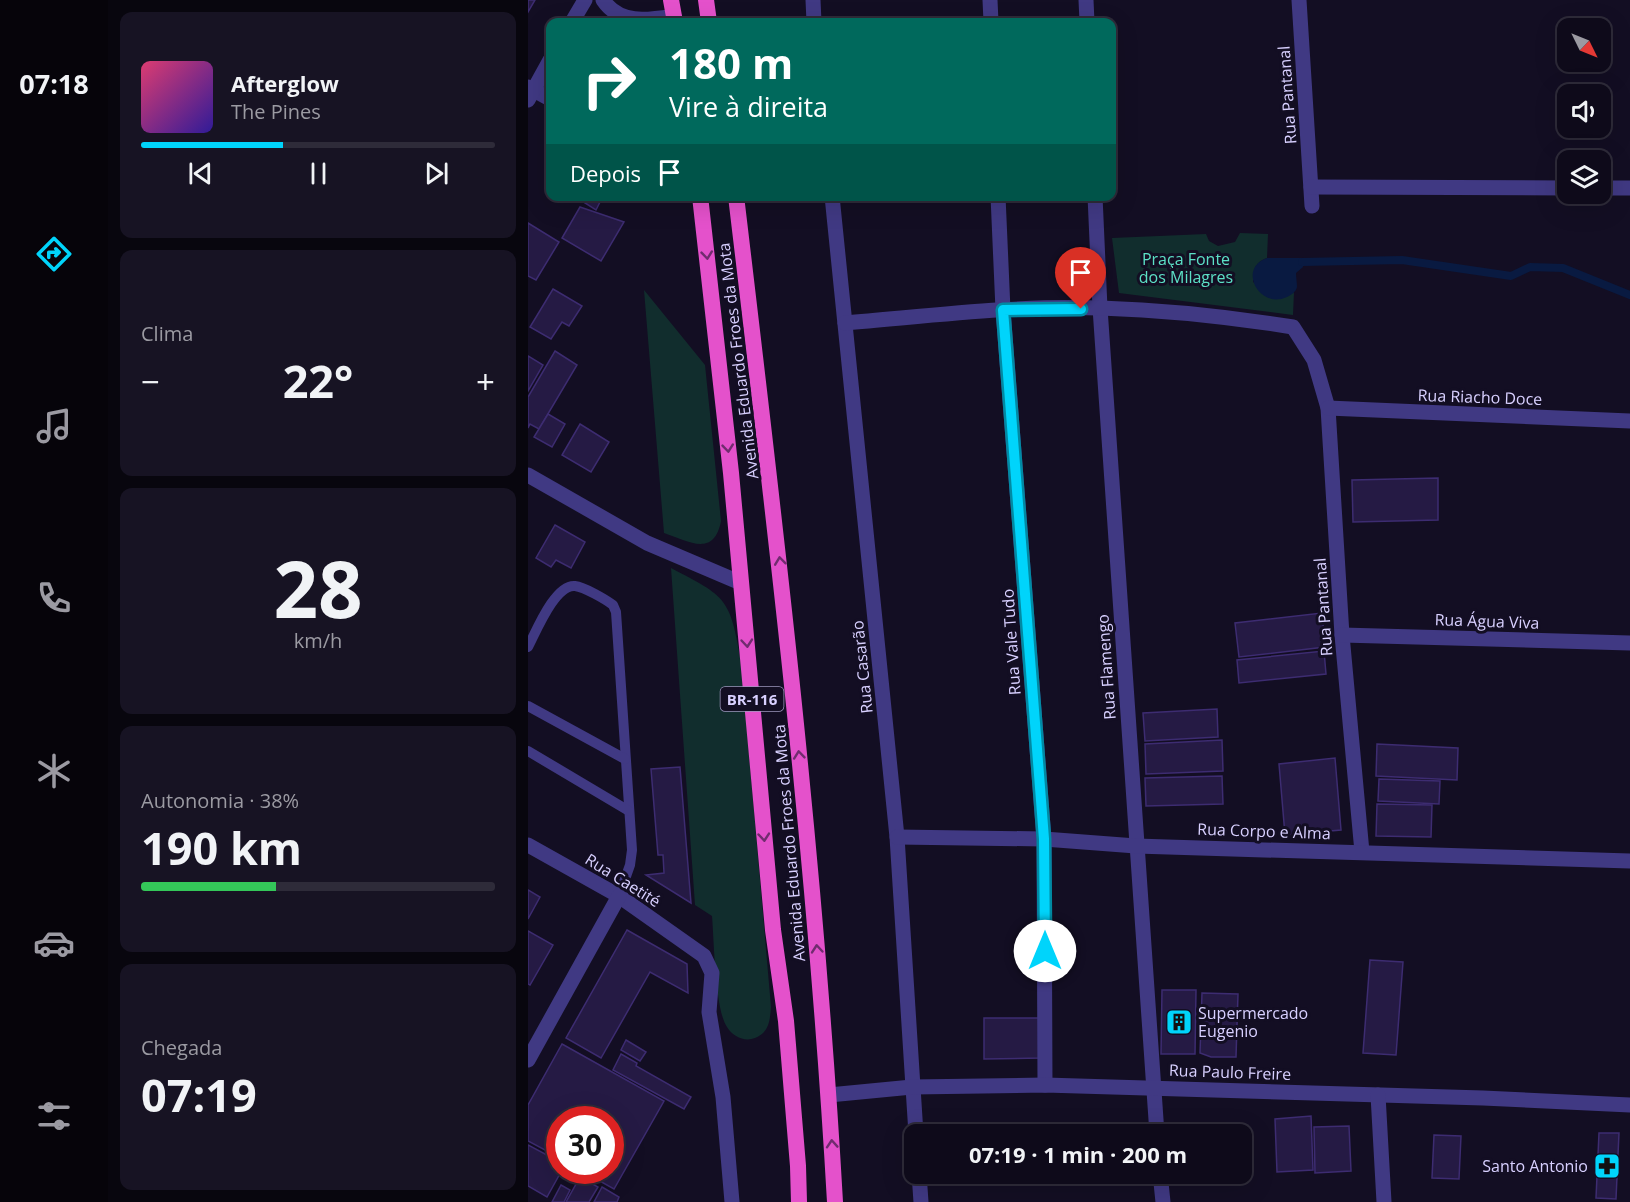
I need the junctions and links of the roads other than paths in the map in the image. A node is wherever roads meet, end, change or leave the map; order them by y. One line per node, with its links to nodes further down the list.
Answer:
1 (585, 0): 9 (street)
2 (603, 0): 10 (street)
3 (706, 0): 12 (highway)
4 (813, 0): 13 (street)
5 (990, 0): 14 (street)
6 (1086, 0): 15 (street)
7 (1299, 0): 19 (street, Rua Pantanal)
8 (674, 13): 11 (street)
9 (574, 18)
10 (629, 18)
11 (646, 18)
12 (709, 18)
13 (814, 18)
14 (991, 18)
15 (1087, 18)
16 (546, 66): 17 (street)
17 (530, 92): 18 (street)
18 (546, 98)
19 (1311, 187): 20 (street); 28 (street, Rua Pantanal)
20 (1557, 188)
21 (1611, 188): 22 (street)
22 (1630, 188)
23 (701, 201): 35 (highway, Avenida Eduardo Froes da Mota / BR-116, one-way to 35)
24 (737, 201): 54 (highway, Avenida Eduardo Froes da Mota, one-way to 24)
25 (833, 201): 31 (street, Rua Casarão)
26 (998, 201): 30 (street, Rua Vale Tudo)
27 (1095, 201): 29 (street, Rua Flamengo)
28 (1312, 206)
29 (1100, 308): 30 (street); 32 (street, Rua Pantanal); 46 (street, Rua Flamengo)
30 (1003, 310): 31 (street); 44 (street, Rua Vale Tudo)
31 (845, 323): 43 (street, Rua Casarão)
32 (1328, 408): 33 (street, Rua Riacho Doce); 36 (street, Rua Pantanal)
33 (1630, 421)
34 (528, 474): 35 (street)
35 (741, 583): 62 (highway, Avenida Eduardo Froes da Mota / BR-116, one-way to 62)
36 (1342, 635): 37 (street, Rua Água Viva); 47 (street, Rua Pantanal)
37 (1630, 643)
38 (528, 647): 41 (lane)
39 (528, 706): 41 (lane)
40 (528, 751): 42 (lane)
41 (626, 759): 42 (lane)
42 (629, 810): 49 (lane)
43 (897, 837): 44 (street, Rua Corpo e Alma); 52 (street, Rua Casarão)
44 (1044, 839): 46 (street, Rua Corpo e Alma); 51 (street, Rua Vale Tudo)
45 (528, 845): 49 (street, Rua Caetité)
46 (1136, 846): 47 (street, Rua Corpo e Alma); 53 (street, Rua Flamengo)
47 (1362, 852): 48 (street, Rua Corpo e Alma)
48 (1630, 861)
49 (619, 896): 50 (street); 61 (street, Rua Caetité)
50 (528, 1060)
51 (1045, 1085): 52 (street, Rua Paulo Freire); 53 (street, Rua Paulo Freire)
52 (912, 1087): 54 (street, Rua Paulo Freire); 57 (street, Rua Casarão)
53 (1154, 1088): 55 (street, Rua Paulo Freire); 58 (street, Rua Flamengo)
54 (829, 1095): 63 (highway, Avenida Eduardo Froes da Mota, one-way to 54)
55 (1378, 1095): 56 (street, Rua Paulo Freire); 66 (street)
56 (1630, 1105)
57 (915, 1124)
58 (1156, 1124)
59 (920, 1184): 64 (street)
60 (1161, 1184): 65 (street)
61 (732, 1202)
62 (799, 1202)
63 (836, 1202)
64 (921, 1202)
65 (1162, 1202)
66 (1384, 1202)

